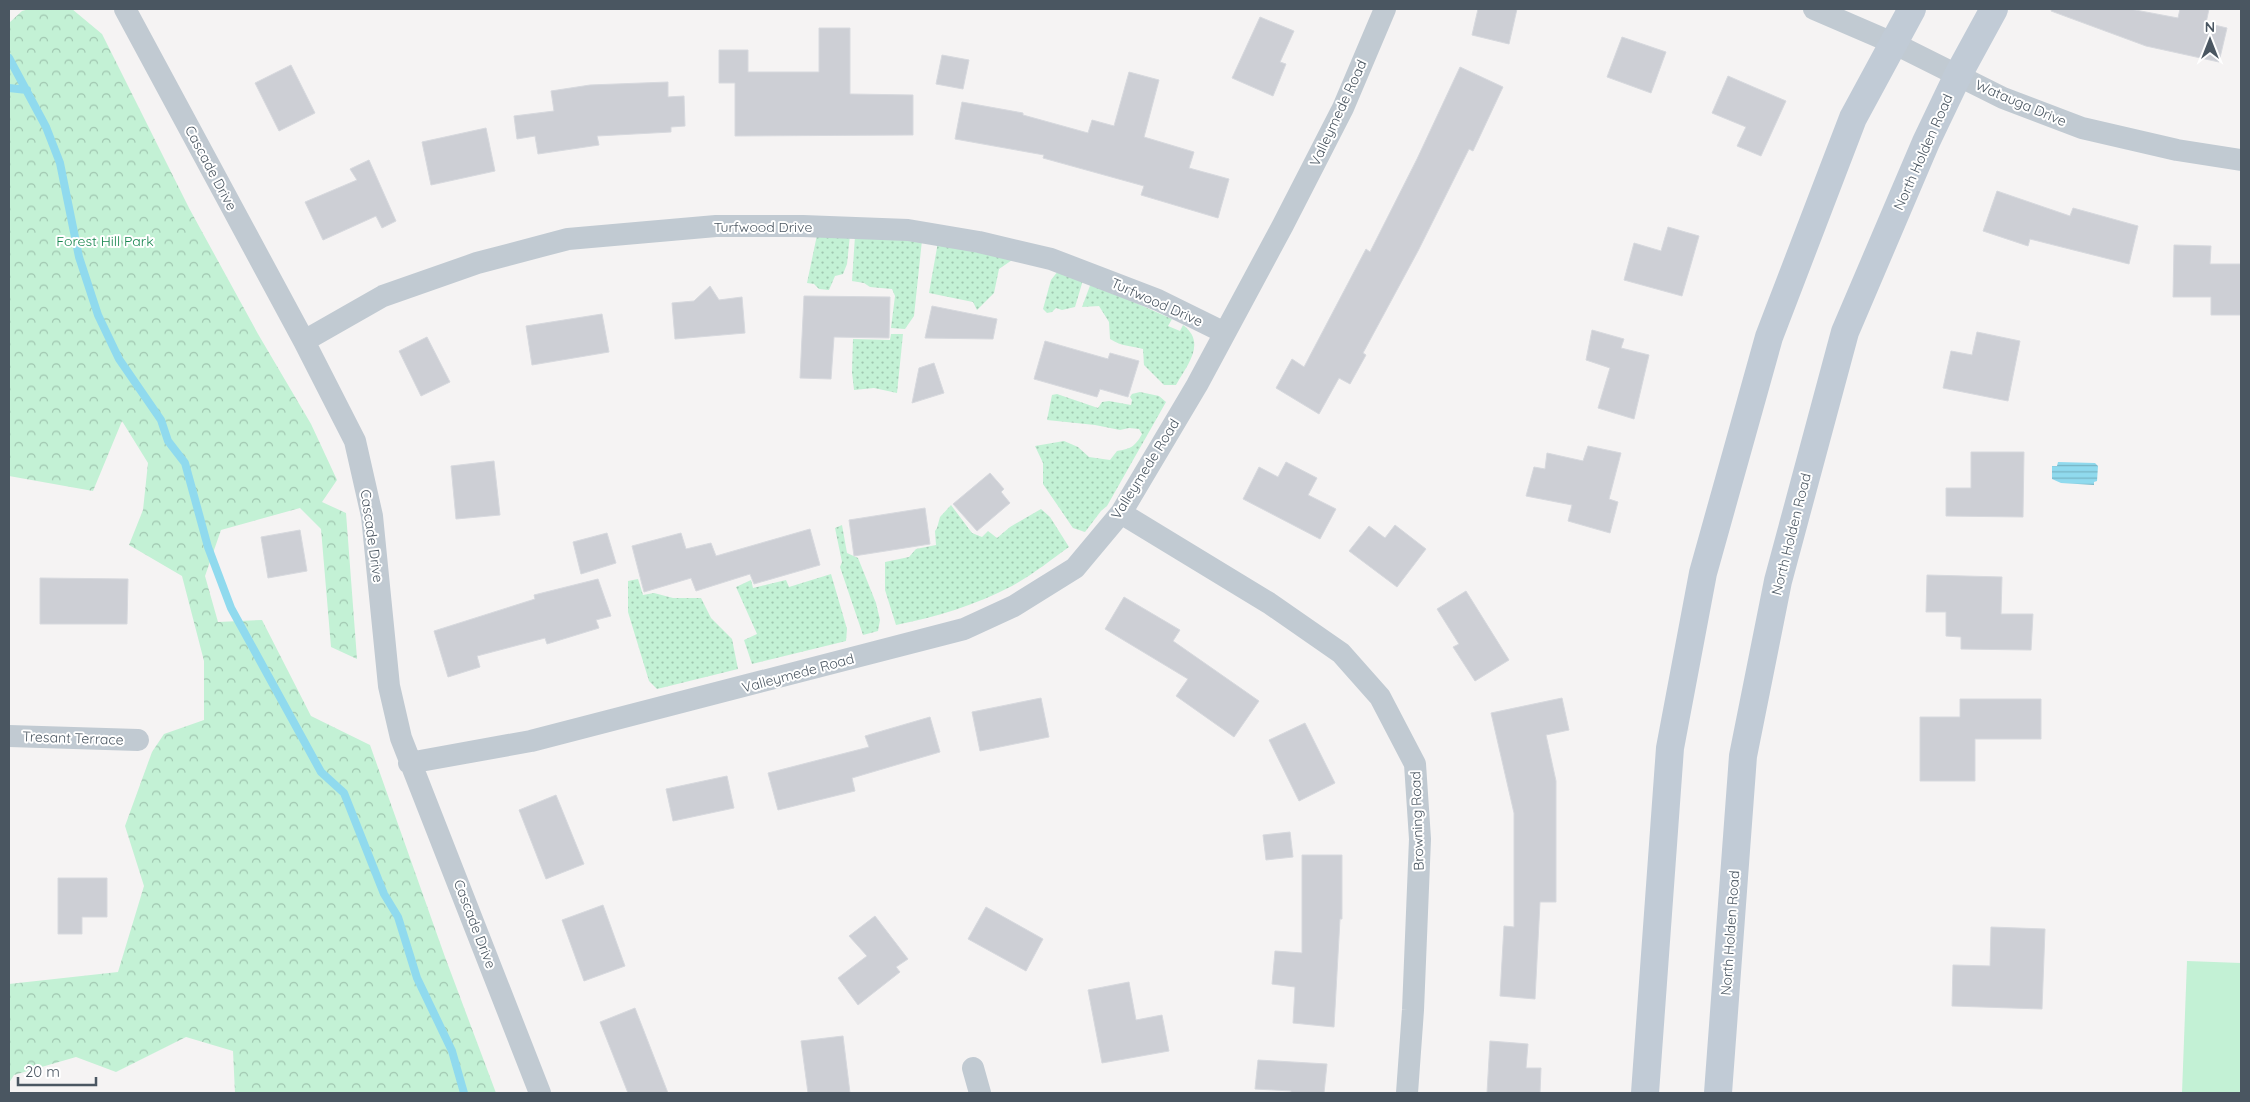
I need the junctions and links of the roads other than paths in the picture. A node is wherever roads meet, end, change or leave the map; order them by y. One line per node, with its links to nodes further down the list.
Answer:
1 (125, 9): 10 (street, Cascade Drive)
2 (1385, 9): 9 (street, Valleymede Road)
3 (1814, 9): 6 (street, Watauga Drive)
4 (1912, 9): 6 (main road)
5 (1994, 9): 7 (main road, North Holden Road)
6 (1893, 43): 7 (street, Watauga Drive); 19 (main road)
7 (1958, 75): 8 (street, Watauga Drive); 20 (main road, North Holden Road)
8 (2241, 160)
9 (1225, 334): 10 (street, Turfwood Drive); 11 (street, Valleymede Road)
10 (304, 341): 14 (street, Cascade Drive)
11 (1121, 513): 14 (street, Valleymede Road); 18 (street, Browning Road)
12 (9, 736): 13 (street, Tresant Terrace)
13 (138, 740)
14 (409, 763): 16 (street, Cascade Drive)
15 (973, 1068): 17 (street)
16 (540, 1093)
17 (980, 1093)
18 (1407, 1093)
19 (1644, 1093)
20 (1718, 1093)

